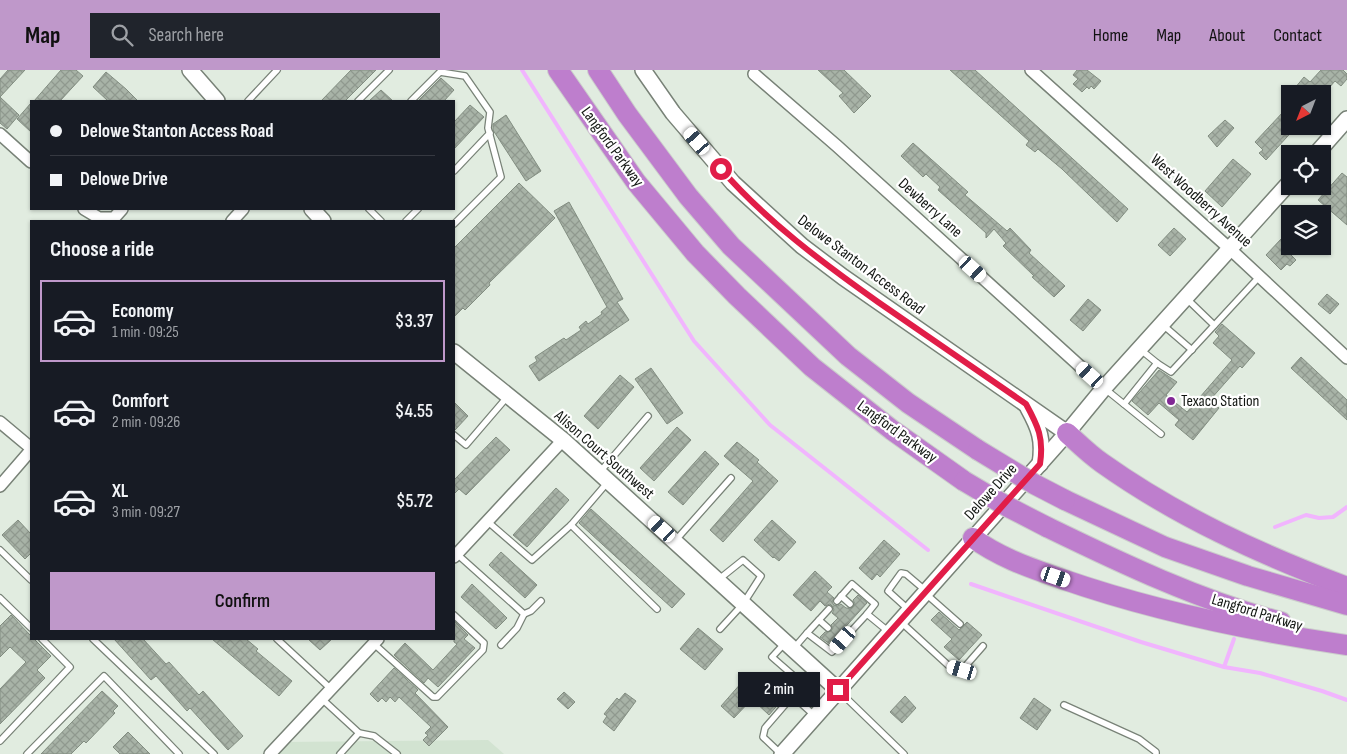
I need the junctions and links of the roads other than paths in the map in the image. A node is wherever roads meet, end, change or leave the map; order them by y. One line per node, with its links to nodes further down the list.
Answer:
1 (190, 70): 10 (street)
2 (277, 70): 11 (lane)
3 (389, 70): 12 (lane)
4 (558, 70): 91 (highway, Langford Parkway, bridge)
5 (598, 70): 72 (highway, Langford Parkway, bridge)
6 (643, 70): 44 (street, Delowe Stanton Access Road)
7 (439, 71): 13 (lane); 15 (lane)
8 (1033, 71): 32 (street, West Woodberry Avenue)
9 (754, 74): 42 (street, Dewberry Lane)
10 (216, 100)
11 (249, 100)
12 (359, 100)
13 (412, 100)
14 (1347, 119): 17 (street)
15 (490, 133): 19 (lane); 31 (lane)
16 (0, 134): 18 (street)
17 (1324, 145)
18 (30, 161)
19 (455, 170)
20 (1281, 192): 32 (street, Delowe Drive)
21 (86, 210): 22 (street)
22 (121, 210)
23 (242, 210): 27 (street)
24 (313, 210): 28 (street)
25 (370, 210): 29 (lane)
26 (417, 210): 30 (lane)
27 (233, 220)
28 (322, 220)
29 (380, 220)
30 (407, 220)
31 (455, 223)
32 (1230, 249): 33 (street, West Woodberry Avenue); 34 (street, Delowe Drive)
33 (1259, 277): 36 (lane); 40 (street, West Woodberry Avenue)
34 (1186, 298): 35 (street, Delowe Drive); 36 (lane)
35 (1162, 324): 37 (street, Delowe Drive); 38 (lane)
36 (1214, 325): 38 (lane)
37 (1140, 349): 41 (lane); 42 (street, Delowe Drive)
38 (1192, 350): 41 (lane)
39 (455, 353): 43 (street, Alison Court Southwest)
40 (1347, 358)
41 (1157, 363): 45 (lane)
42 (1104, 388): 45 (lane); 48 (street, Delowe Drive)
43 (508, 396): 50 (lane); 51 (street, Alison Court Southwest)
44 (1026, 404): 48 (street, Delowe Stanton Access Road); 54 (street)
45 (1124, 404): 49 (lane)
46 (648, 416): 55 (lane)
47 (0, 422): 52 (street)
48 (1067, 433): 54 (street, Delowe Drive); 66 (highway)
49 (1161, 434)
50 (455, 437)
51 (563, 440): 55 (street, Alison Court Southwest); 58 (street)
52 (30, 448)
53 (30, 450): 57 (street)
54 (1040, 464): 60 (street, Delowe Drive)
55 (604, 477): 59 (lane); 61 (street, Alison Court Southwest)
56 (731, 478): 61 (lane)
57 (0, 486)
58 (488, 521): 59 (lane); 63 (street)
59 (571, 525): 73 (lane)
60 (973, 538): 67 (street, Delowe Drive); 94 (highway)
61 (675, 541): 65 (street, Alison Court Southwest)
62 (0, 550): 64 (lane)
63 (456, 555): 76 (lane)
64 (30, 579)
65 (717, 580): 70 (street, Alison Court Southwest); 70 (lane)
66 (1347, 587)
67 (925, 592): 81 (street, Delowe Drive); 81 (lane); 82 (lane)
68 (1, 601): 84 (lane)
69 (541, 601): 76 (lane)
70 (743, 604): 86 (lane); 95 (street, Alison Court Southwest)
71 (850, 604): 77 (lane)
72 (1347, 605)
73 (657, 609)
74 (828, 609): 79 (lane)
75 (859, 612): 77 (lane)
76 (524, 614): 93 (lane)
77 (866, 615): 81 (lane); 83 (lane)
78 (455, 616): 92 (lane)
79 (819, 620): 85 (lane); 87 (lane)
80 (850, 621): 83 (lane)
81 (899, 621): 96 (lane); 98 (street, Delowe Drive)
82 (960, 624)
83 (856, 626): 87 (lane)
84 (30, 627)
85 (828, 628)
86 (720, 629)
87 (807, 633): 95 (lane)
88 (43, 640): 104 (lane)
89 (94, 640): 107 (lane)
90 (278, 640): 97 (lane)
91 (1347, 640)
92 (376, 641): 97 (street)
93 (501, 645)
94 (1347, 645)
95 (789, 646): 98 (street, Alison Court Southwest); 99 (lane)
96 (983, 646)
97 (331, 689): 100 (street)
98 (838, 690): 102 (street, Delowe Drive); 112 (lane)
99 (793, 696): 102 (lane); 111 (lane)
100 (322, 699): 103 (lane); 108 (street)
101 (1064, 705): 113 (lane)
102 (815, 716): 111 (street, Delowe Drive)
103 (359, 733): 109 (lane); 110 (lane)
104 (0, 741)
105 (27, 754): 106 (lane)
106 (179, 754)
107 (214, 754)
108 (270, 754)
109 (340, 754)
110 (397, 754)
111 (782, 754)
112 (904, 754)
113 (1156, 754)

